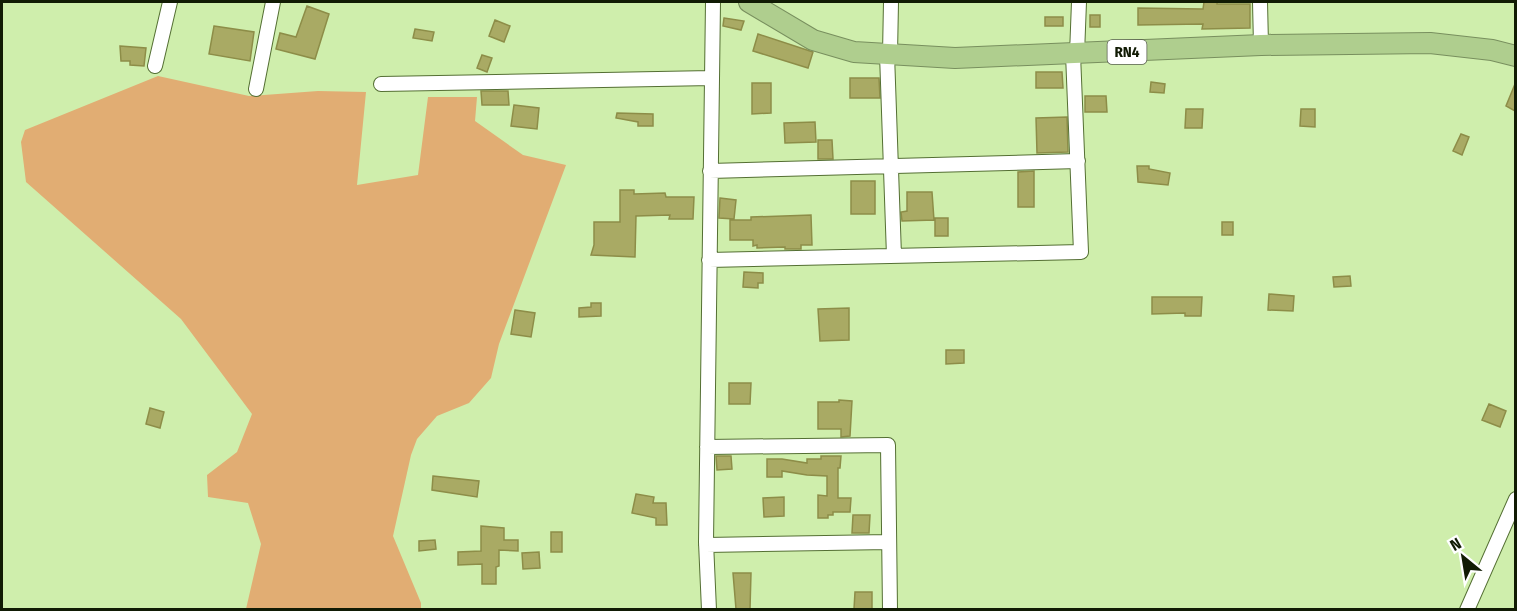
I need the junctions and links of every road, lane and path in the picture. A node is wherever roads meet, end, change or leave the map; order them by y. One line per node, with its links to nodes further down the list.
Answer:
1 (170, 2): 12 (street)
2 (273, 2): 15 (street)
3 (713, 2): 13 (street)
4 (749, 2): 9 (highway, RN4)
5 (891, 2): 9 (street)
6 (1078, 2): 10 (street)
7 (1260, 2): 8 (street)
8 (1261, 45): 10 (highway, RN4); 11 (highway, RN4)
9 (889, 54): 10 (highway, RN4); 17 (street)
10 (1075, 54): 16 (street)
11 (1515, 56)
12 (155, 66)
13 (712, 78): 14 (street); 18 (street)
14 (381, 84)
15 (256, 89)
16 (1078, 161): 17 (street); 19 (street)
17 (891, 165): 18 (street); 19 (street)
18 (710, 171): 20 (street)
19 (894, 256): 20 (street)
20 (709, 260): 21 (street)
21 (707, 447): 23 (street); 24 (street)
22 (1515, 499): 27 (street)
23 (889, 542): 24 (street); 26 (street)
24 (706, 545): 25 (street)
25 (709, 609)
26 (890, 609)
27 (1467, 609)

